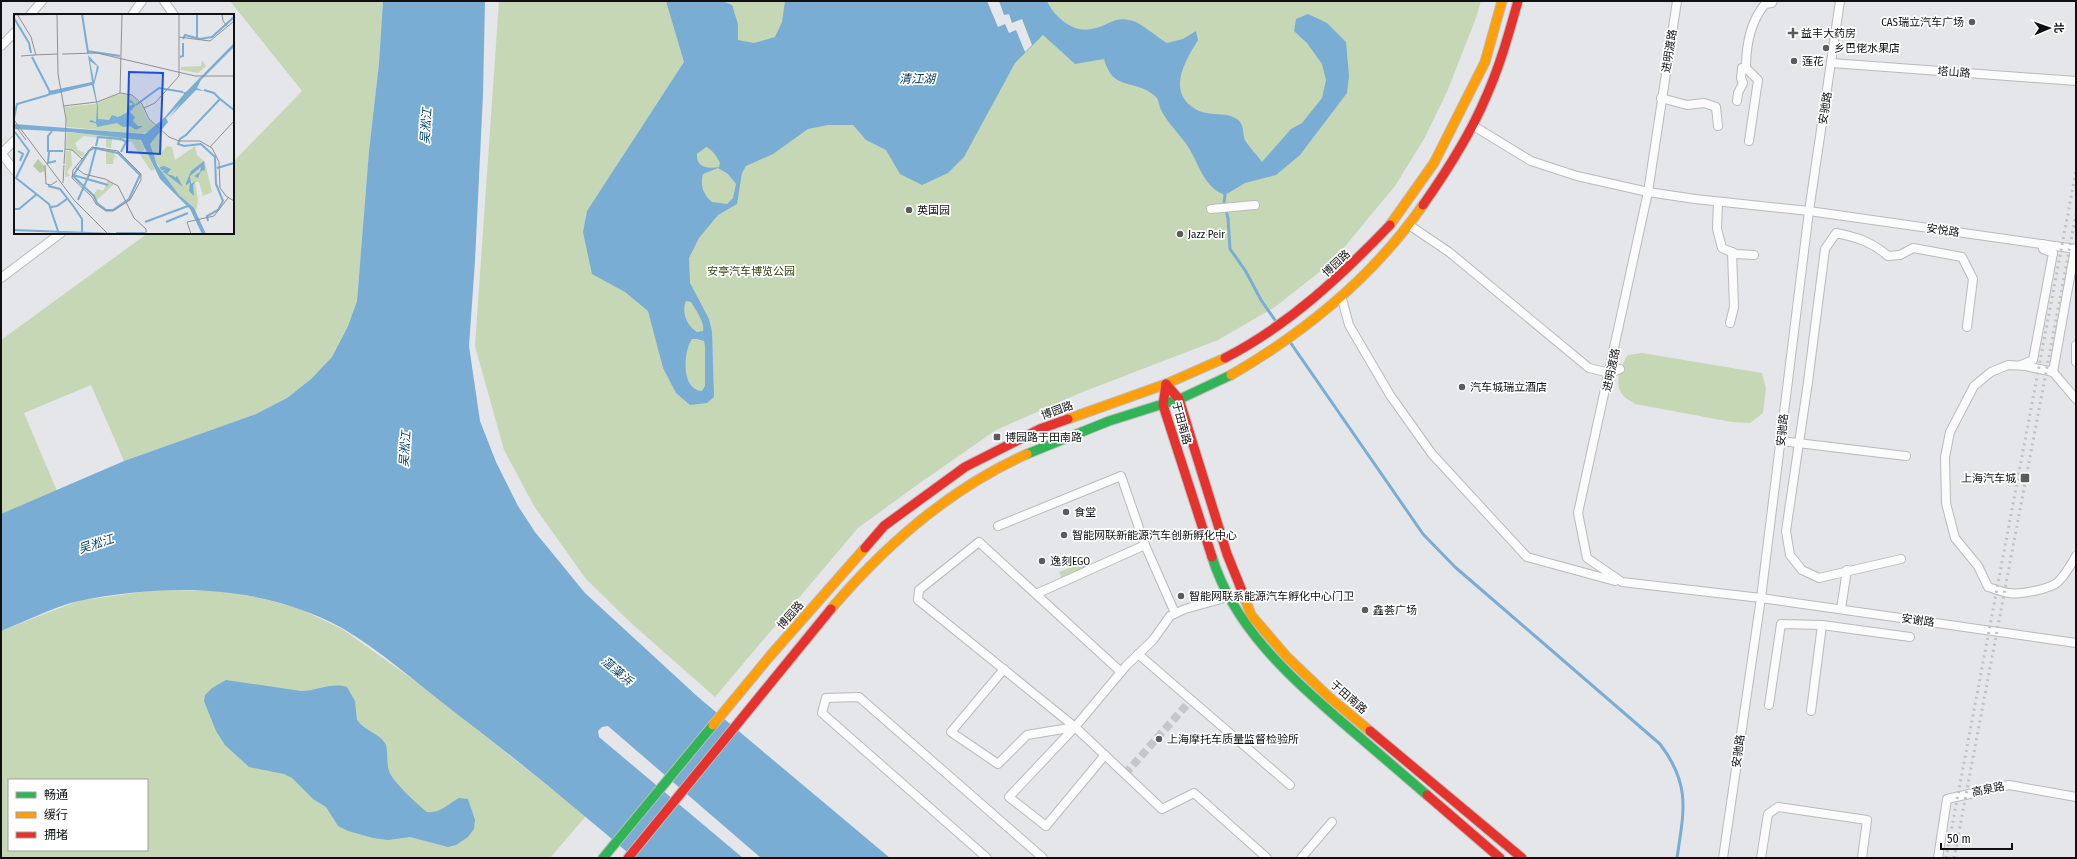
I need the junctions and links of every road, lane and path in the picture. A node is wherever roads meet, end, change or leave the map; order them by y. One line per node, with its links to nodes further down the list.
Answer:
1 (42, 1): 9 (street)
2 (142, 1): 10 (street)
3 (164, 1): 11 (street)
4 (1502, 1): 46 (main road, 博园路)
5 (1518, 1): 19 (main road)
6 (1677, 1): 17 (street, 进明渡路)
7 (1774, 1): 15 (street)
8 (1840, 1): 14 (street, 安驰路)
9 (31, 14)
10 (133, 14)
11 (173, 14)
12 (14, 33): 13 (street)
13 (1, 46)
14 (1832, 63): 16 (street, 塔山路); 29 (street, 安驰路)
15 (1746, 68): 18 (street); 22 (street)
16 (2076, 81)
17 (1661, 98): 20 (street); 25 (street, 进明渡路)
18 (1737, 101)
19 (1472, 125): 25 (street, 安悦路); 30 (main road)
20 (1718, 126)
21 (14, 141): 23 (street)
22 (1749, 141)
23 (1, 153): 24 (street)
24 (14, 170)
25 (1648, 192): 26 (street, 安悦路); 45 (street, 进明渡路)
26 (1718, 202): 29 (street, 安悦路); 34 (street)
27 (1255, 205): 28 (street)
28 (1211, 209)
29 (1809, 211): 32 (street, 安悦路); 50 (street, 安驰路)
30 (1409, 225): 37 (main road); 45 (street)
31 (60, 234): 36 (street)
32 (2043, 244): 33 (street, 安悦路); 42 (street)
33 (2075, 249): 44 (street)
34 (1732, 252): 35 (street); 38 (street)
35 (1754, 255)
36 (1, 278)
37 (1342, 299): 47 (main road); 58 (street)
38 (1730, 323)
39 (1967, 326): 51 (street)
40 (2076, 345): 41 (street)
41 (2076, 362)
42 (2018, 366): 44 (street); 55 (street)
43 (1620, 369): 45 (street)
44 (2053, 372): 48 (street)
45 (1610, 373): 58 (street, 进明渡路)
46 (1166, 384): 47 (main road, 于田南路); 49 (main road, 于田南路); 79 (main road, 博园路)
47 (1179, 399): 49 (main road); 73 (main road, 于田南路)
48 (2076, 399)
49 (1163, 405): 60 (main road, 于田南路); 80 (main road)
50 (1782, 441): 51 (street); 61 (street, 安驰路)
51 (1799, 443): 52 (street); 57 (street)
52 (1906, 456)
53 (998, 526): 54 (street)
54 (1145, 545): 59 (street); 63 (street)
55 (2076, 556)
56 (1901, 559): 57 (street)
57 (1847, 570): 62 (street)
58 (1622, 582): 61 (street, 进明渡路)
59 (1036, 594): 68 (street); 69 (street)
60 (1228, 597): 63 (street); 74 (main road, 于田南路)
61 (1761, 598): 62 (street, 安谢路); 87 (street, 安驰路)
62 (1841, 609): 66 (street, 安谢路)
63 (1175, 613): 67 (street)
64 (1822, 625): 65 (street); 70 (street); 71 (street)
65 (1910, 637)
66 (2076, 643)
67 (1138, 654): 69 (street); 76 (street)
68 (1004, 669): 72 (street); 72 (street)
69 (1120, 672): 72 (street)
70 (1769, 705)
71 (1811, 711)
72 (1075, 727): 75 (street); 75 (street)
73 (1386, 744): 74 (main road); 86 (main road, 于田南路)
74 (1379, 753): 85 (main road, 于田南路)
75 (1105, 755): 83 (street)
76 (1290, 785)
77 (2076, 797): 90 (street, 高泉路)
78 (1332, 822): 84 (street)
79 (603, 858)
80 (628, 858)
81 (987, 858): 82 (street)
82 (1043, 858)
83 (1267, 858)
84 (1301, 858)
85 (1500, 858)
86 (1522, 858)
87 (1723, 858)
88 (1761, 858): 89 (street)
89 (1862, 858)
90 (1938, 858)

